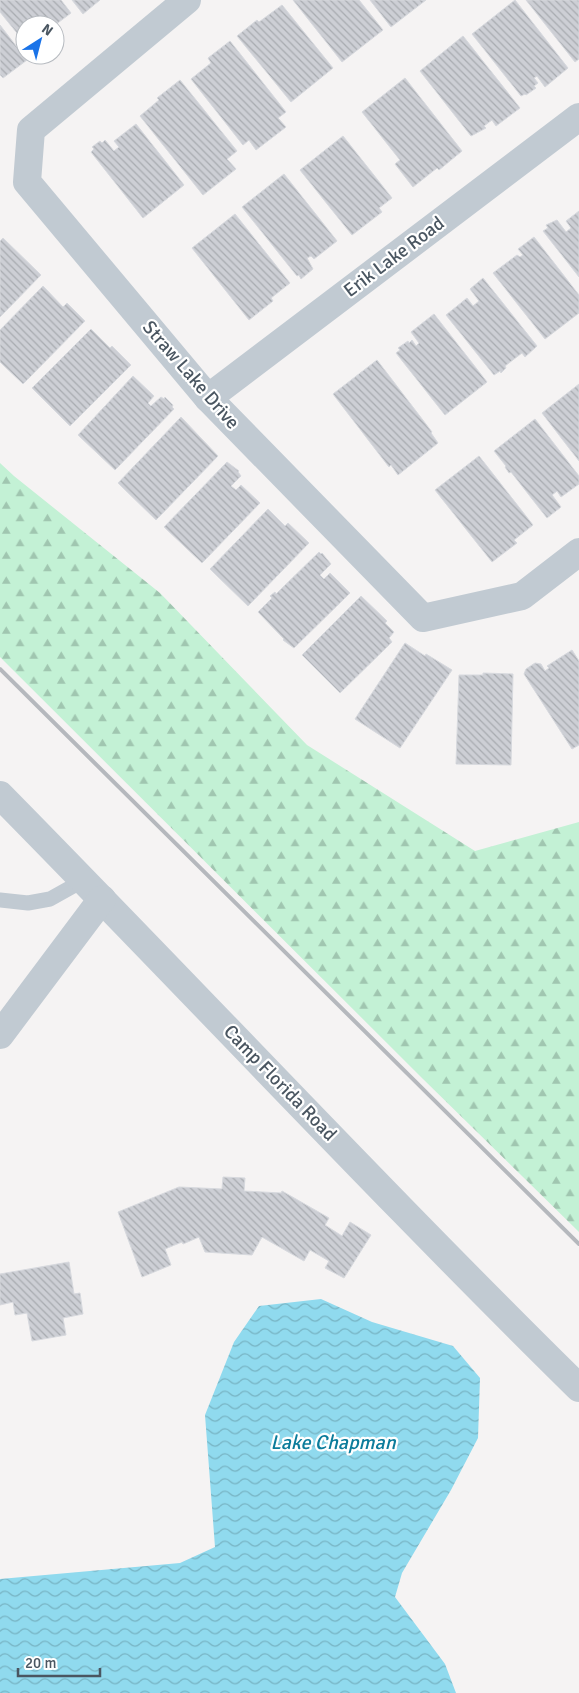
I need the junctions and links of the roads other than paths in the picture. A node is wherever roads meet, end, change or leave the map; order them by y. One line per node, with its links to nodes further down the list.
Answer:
1 (188, 0): 3 (street, Straw Lake Drive)
2 (579, 116): 3 (street, Erik Lake Road)
3 (208, 398): 4 (street, Straw Lake Drive)
4 (579, 552)
5 (0, 795): 6 (street, Camp Florida Road)
6 (93, 889): 7 (lane); 8 (street); 9 (street, Camp Florida Road)
7 (0, 900)
8 (0, 1034)
9 (579, 1388)

